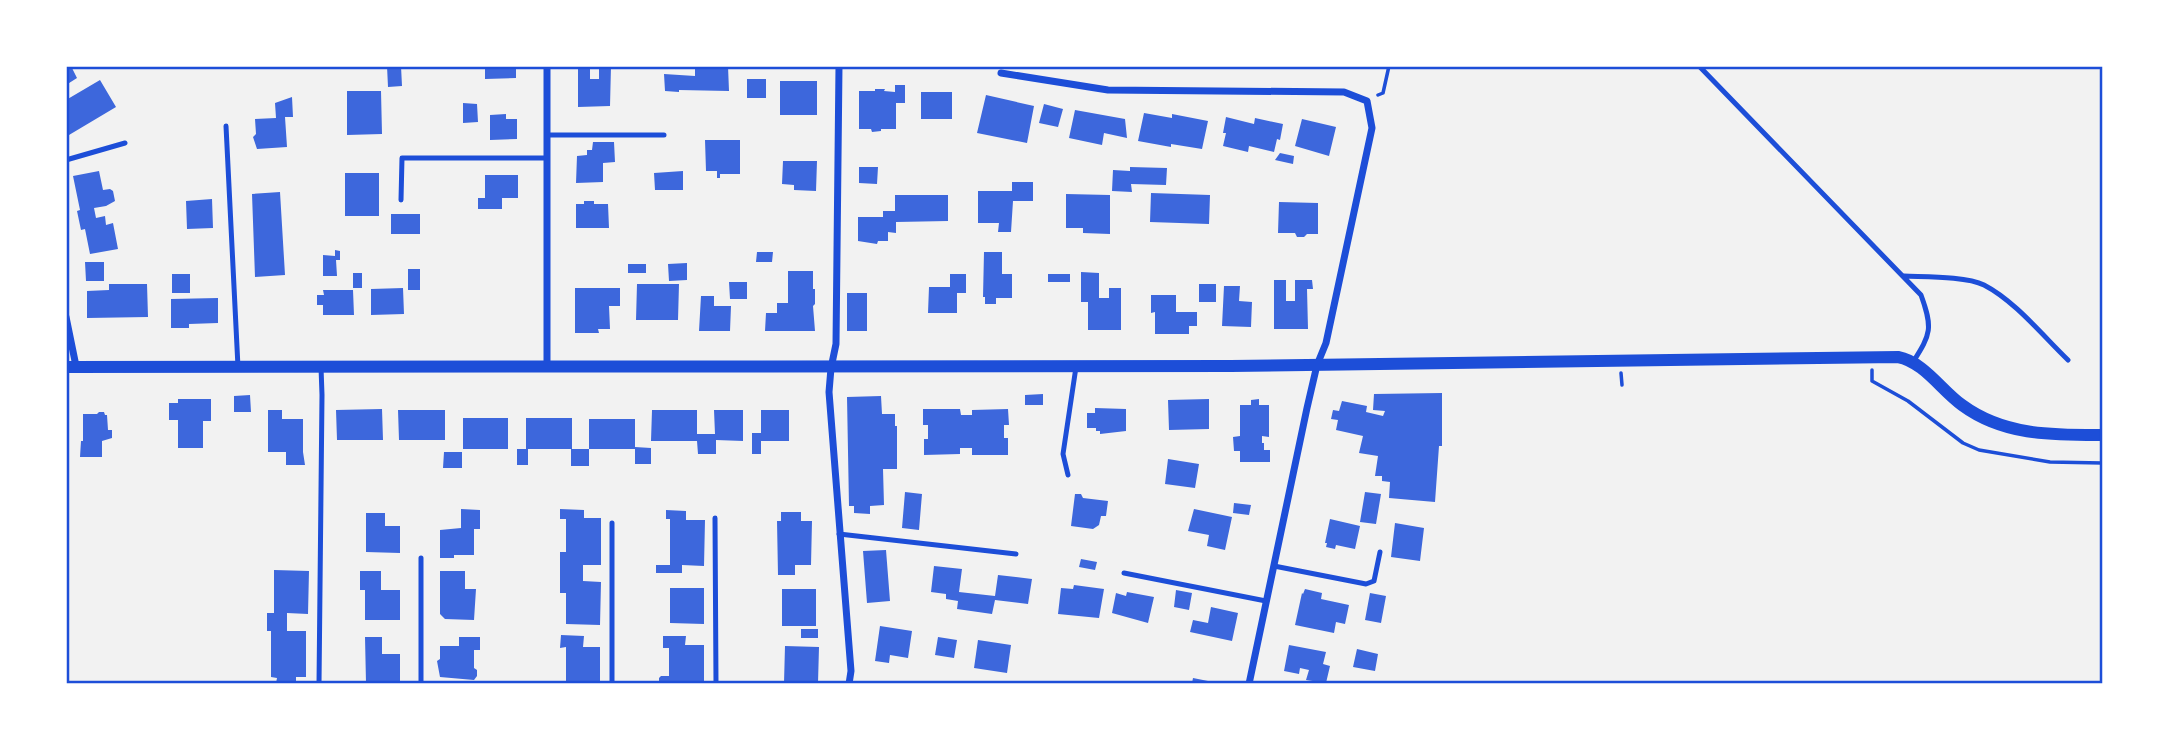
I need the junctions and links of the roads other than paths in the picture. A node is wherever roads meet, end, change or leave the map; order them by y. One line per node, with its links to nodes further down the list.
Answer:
1 (547, 66): 6 (street)
2 (839, 66): 22 (street)
3 (1699, 66): 12 (lane)
4 (1001, 73): 16 (street)
5 (226, 127): 18 (lane)
6 (547, 135): 7 (lane); 9 (street)
7 (664, 135)
8 (125, 143): 10 (lane)
9 (547, 158): 11 (lane); 20 (street)
10 (66, 160)
11 (401, 200)
12 (1904, 276): 14 (lane); 15 (lane)
13 (66, 317): 17 (street)
14 (2068, 360)
15 (1913, 362): 16 (street); 23 (street)
16 (1322, 365): 21 (street); 31 (street)
17 (71, 366): 18 (street)
18 (238, 367): 19 (street)
19 (321, 367): 20 (street); 34 (lane)
20 (547, 367): 22 (street)
21 (1076, 367): 22 (street); 24 (lane)
22 (831, 368): 27 (street)
23 (2102, 435)
24 (1068, 475)
25 (715, 518): 37 (lane)
26 (612, 523): 36 (lane)
27 (839, 534): 29 (lane); 38 (street)
28 (1380, 552): 31 (lane)
29 (1016, 554)
30 (421, 558): 35 (lane)
31 (1273, 566): 33 (street)
32 (1124, 573): 33 (lane)
33 (1266, 601): 39 (street)
34 (319, 684)
35 (421, 684)
36 (612, 684)
37 (716, 684)
38 (849, 684)
39 (1249, 684)

